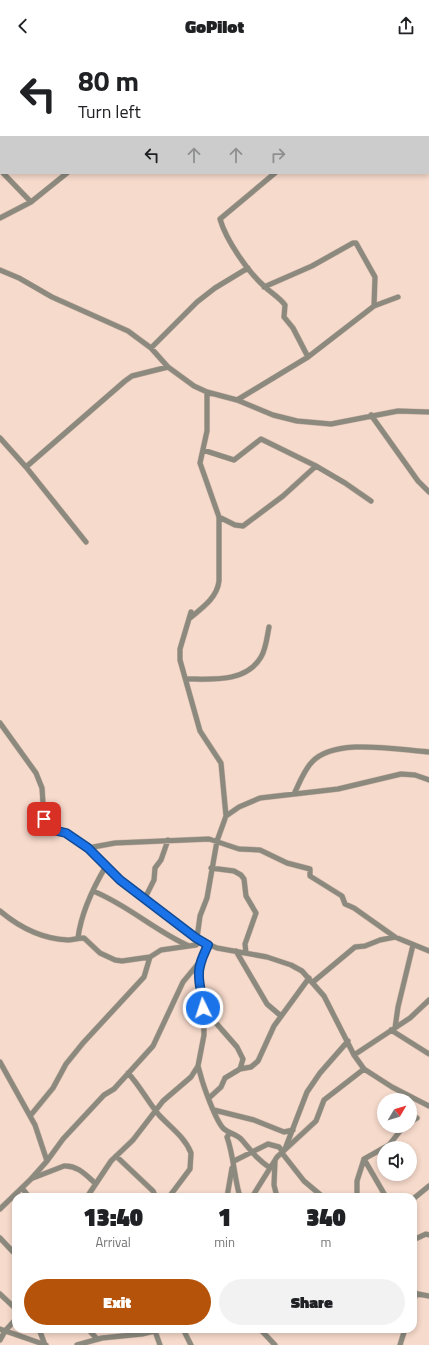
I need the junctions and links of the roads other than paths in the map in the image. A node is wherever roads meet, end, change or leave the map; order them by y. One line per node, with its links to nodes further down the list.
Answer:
1 (3, 174): 4 (street)
2 (66, 174): 4 (street)
3 (274, 174): 6 (street)
4 (31, 202): 5 (street)
5 (0, 218)
6 (248, 268): 8 (street); 11 (street)
7 (0, 270): 11 (street)
8 (264, 287): 10 (street); 12 (street)
9 (398, 297): 10 (street)
10 (374, 306): 12 (street)
11 (151, 348): 13 (street)
12 (308, 357): 15 (street)
13 (168, 367): 14 (street); 21 (street)
14 (207, 392): 15 (street); 19 (street)
15 (236, 400): 17 (street)
16 (429, 412): 17 (street)
17 (371, 415): 22 (street)
18 (0, 438): 21 (street)
19 (203, 450): 20 (street); 24 (street)
20 (316, 466): 23 (street); 24 (street)
21 (26, 467): 25 (street)
22 (429, 492)
23 (371, 502)
24 (219, 517): 27 (street)
25 (86, 542)
26 (269, 627): 27 (street)
27 (186, 679): 32 (street)
28 (0, 723): 35 (street)
29 (429, 752): 31 (street)
30 (429, 780): 31 (street)
31 (294, 794): 32 (street)
32 (226, 816): 34 (street)
33 (168, 840): 34 (street); 35 (street); 39 (street)
34 (217, 840): 37 (street); 41 (street)
35 (88, 848): 36 (street)
36 (106, 866): 38 (street); 39 (street)
37 (211, 868): 43 (street); 49 (street)
38 (93, 891): 42 (street); 46 (street)
39 (145, 898): 43 (street)
40 (0, 911): 42 (street)
41 (395, 937): 45 (street); 53 (street)
42 (78, 938): 50 (street)
43 (199, 940): 44 (street); 46 (street)
44 (208, 945): 47 (street); 51 (street)
45 (413, 945): 48 (street); 57 (street)
46 (189, 946): 50 (street)
47 (236, 951): 49 (street); 56 (street)
48 (429, 951)
49 (246, 953): 52 (street)
50 (150, 956): 70 (street)
51 (202, 958): 54 (street); 65 (street)
52 (309, 978): 53 (street); 56 (street)
53 (313, 982): 58 (street)
54 (201, 987): 62 (street); 63 (street)
55 (429, 1000): 57 (street)
56 (281, 1016): 63 (street)
57 (393, 1029): 59 (street); 60 (street)
58 (348, 1041): 60 (street); 71 (street)
59 (429, 1054)
60 (354, 1055): 64 (street)
61 (0, 1062): 70 (street)
62 (198, 1066): 66 (street); 68 (street)
63 (240, 1069): 66 (street)
64 (364, 1069): 67 (street); 74 (street)
65 (128, 1073): 68 (street); 79 (street)
66 (209, 1098): 69 (street)
67 (429, 1106)
68 (156, 1110): 76 (street); 90 (street)
69 (214, 1110): 71 (street); 72 (street)
70 (30, 1116): 79 (street)
71 (293, 1130): 74 (street)
72 (230, 1132): 75 (street); 80 (street)
73 (398, 1133): 78 (street)
74 (283, 1152): 75 (street); 77 (street); 95 (street)
75 (252, 1153): 80 (street); 81 (street)
76 (116, 1156): 83 (street); 89 (street)
77 (275, 1160): 81 (street); 94 (street)
78 (364, 1160): 96 (street); 97 (street)
79 (47, 1161): 82 (street)
80 (233, 1162): 91 (street); 92 (street)
81 (270, 1168): 93 (street)
82 (31, 1179): 83 (street); 85 (street)
83 (95, 1183): 88 (street)
84 (429, 1186): 98 (street)
85 (22, 1188): 86 (street); 87 (street)
86 (17, 1193)
87 (26, 1193)
88 (89, 1193)
89 (153, 1193)
90 (172, 1193)
91 (228, 1193)
92 (239, 1193)
93 (254, 1193)
94 (276, 1193)
95 (318, 1193)
96 (357, 1193)
97 (384, 1193)
98 (417, 1196)
99 (12, 1198): 100 (street)
100 (0, 1209)
101 (429, 1235): 103 (street)
102 (0, 1238): 104 (street)
103 (417, 1238)
104 (12, 1251)
105 (0, 1294): 108 (street)
106 (417, 1294): 107 (street)
107 (429, 1296)
108 (12, 1305)
109 (12, 1322): 110 (street)
110 (2, 1330): 119 (street); 122 (street)
111 (40, 1333): 122 (street)
112 (92, 1333): 118 (street)
113 (130, 1333): 118 (street)
114 (156, 1333): 124 (street)
115 (185, 1333): 125 (street)
116 (265, 1333): 121 (street)
117 (404, 1333): 126 (street)
118 (98, 1339): 120 (street)
119 (0, 1340)
120 (87, 1344): 123 (street)
121 (273, 1344)
122 (45, 1345)
123 (77, 1345)
124 (160, 1345)
125 (192, 1345)
126 (400, 1345)

